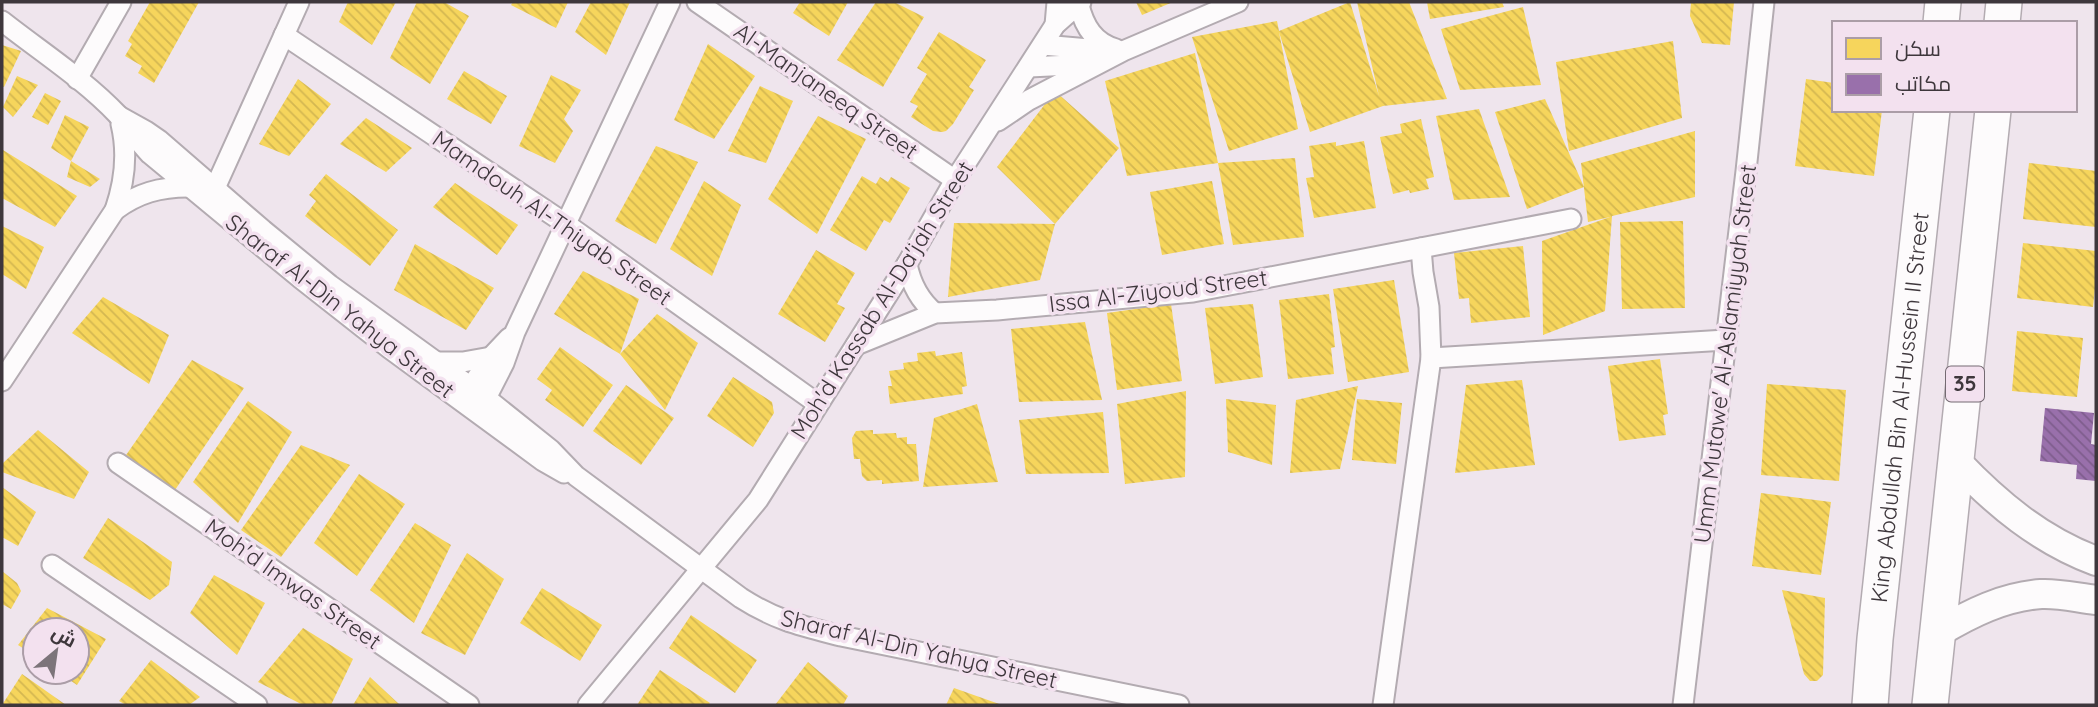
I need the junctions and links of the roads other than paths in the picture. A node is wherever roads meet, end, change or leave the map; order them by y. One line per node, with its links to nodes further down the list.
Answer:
1 (121, 2): 19 (street)
2 (299, 2): 15 (street)
3 (670, 2): 32 (street)
4 (697, 2): 27 (street, Al-Manjaneeq Street)
5 (1057, 2): 14 (street, Moh'd Kassab Al-Da'jah Street)
6 (1238, 2): 17 (street)
7 (1764, 2): 37 (street, Umm Mutawe' Al-Aslamiyyah Street)
8 (1943, 2): 12 (highway)
9 (2004, 2): 13 (highway)
10 (1080, 3): 14 (street, Moh'd Kassab Al-Da'jah Street); 17 (street)
11 (2, 21): 19 (street, Sharaf Al-Din Yahya Street)
12 (1941, 21)
13 (2002, 21)
14 (1055, 25): 16 (street, Moh'd Kassab Al-Da'jah Street)
15 (284, 35): 29 (street); 32 (street, Mamdouh Al-Thiyab Street)
16 (1043, 45): 17 (street); 18 (street, Moh'd Kassab Al-Da'jah Street)
17 (1123, 51): 18 (street); 23 (street)
18 (1029, 67): 23 (street, Moh'd Kassab Al-Da'jah Street)
19 (77, 79): 22 (street, Sharaf Al-Din Yahya Street)
20 (1932, 112): 60 (highway, King Abdullah Bin Al-Hussein II Street)
21 (1993, 112): 46 (highway, 35)
22 (119, 116): 24 (street, Sharaf Al-Din Yahya Street); 25 (street, Sharaf Al-Din Yahya Street); 26 (street)
23 (991, 126): 27 (street, Moh'd Kassab Al-Da'jah Street)
24 (170, 150): 25 (street); 29 (street, Sharaf Al-Din Yahya Street)
25 (149, 154): 26 (street); 28 (street, Sharaf Al-Din Yahya Street)
26 (125, 166): 30 (street)
27 (955, 180): 35 (street, Moh'd Kassab Al-Da'jah Street)
28 (188, 187): 30 (street); 33 (street, Sharaf Al-Din Yahya Street)
29 (215, 188): 33 (street, Sharaf Al-Din Yahya Street)
30 (115, 210): 42 (street)
31 (1571, 219): 34 (street, Issa Al-Ziyoud Street)
32 (566, 224): 40 (street); 44 (street, Mamdouh Al-Thiyab Street)
33 (259, 236): 41 (street, Sharaf Al-Din Yahya Street); 43 (street, Sharaf Al-Din Yahya Street)
34 (1421, 248): 36 (street, Issa Al-Ziyoud Street); 39 (street)
35 (907, 264): 36 (street); 38 (street, Moh'd Kassab Al-Da'jah Street)
36 (935, 313): 38 (street, Issa Al-Ziyoud Street)
37 (1726, 340): 39 (street); 59 (street, Umm Mutawe' Al-Aslamiyyah Street)
38 (856, 345): 44 (street, Moh'd Kassab Al-Da'jah Street)
39 (1431, 358): 58 (street)
40 (498, 360): 41 (street); 43 (street); 45 (street)
41 (434, 362): 43 (street, Sharaf Al-Din Yahya Street)
42 (2, 381)
43 (474, 400): 45 (street, Sharaf Al-Din Yahya Street); 48 (street, Sharaf Al-Din Yahya Street)
44 (818, 404): 51 (street, Moh'd Kassab Al-Da'jah Street)
45 (513, 420): 48 (street, Sharaf Al-Din Yahya Street)
46 (1956, 461): 49 (street); 53 (highway, 35)
47 (118, 463): 55 (street, Moh'd Imwas Street)
48 (576, 476): 51 (street, Sharaf Al-Din Yahya Street)
49 (2096, 561)
50 (52, 565): 54 (street)
51 (701, 569): 56 (street, Moh'd Kassab Al-Da'jah Street); 57 (street, Sharaf Al-Din Yahya Street)
52 (2096, 600): 53 (street)
53 (1939, 632): 61 (highway, 35)
54 (257, 705)
55 (469, 705)
56 (588, 705)
57 (1179, 705)
58 (1383, 705)
59 (1683, 705)
60 (1870, 705)
61 (1930, 705)

